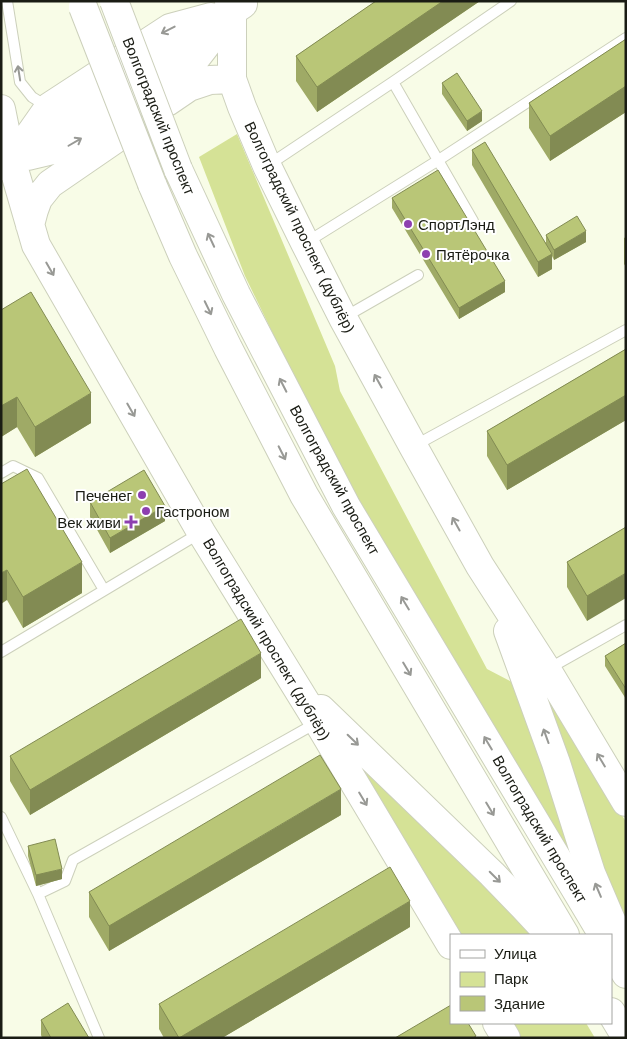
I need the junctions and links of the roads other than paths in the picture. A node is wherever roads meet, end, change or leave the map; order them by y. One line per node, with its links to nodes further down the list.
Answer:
1 (7, 1): 9 (lane, one-way to 1)
2 (114, 1): 35 (main road, Волгоградский проспект, one-way to 2, bridge)
3 (511, 1): 8 (lane)
4 (82, 4): 34 (main road, Волгоградский проспект, one-way to 34, bridge)
5 (236, 5): 7 (main road, Волгоградский проспект (дублёр)); 9 (main road, one-way to 9); 12 (main road, one-way to 5)
6 (626, 38): 11 (lane)
7 (232, 79): 13 (main road, Волгоградский проспект (дублёр)); 15 (main road)
8 (393, 82): 11 (lane); 13 (lane)
9 (49, 107): 12 (main road)
10 (1, 110): 12 (main road, Волгоградский проспект (дублёр))
11 (437, 161): 14 (lane); 16 (lane)
12 (6, 163): 15 (main road, Волгоградский проспект (дублёр))
13 (267, 166): 16 (main road, Волгоградский проспект (дублёр))
14 (472, 220)
15 (30, 225): 22 (main road, Волгоградский проспект (дублёр), one-way to 22)
16 (304, 243): 18 (main road, Волгоградский проспект (дублёр))
17 (418, 275): 18 (lane)
18 (343, 318): 20 (main road, Волгоградский проспект (дублёр), one-way to 18)
19 (626, 330): 20 (lane)
20 (413, 446): 23 (main road, Волгоградский проспект (дублёр), one-way to 20)
21 (1, 473): 24 (lane)
22 (201, 532): 24 (lane); 28 (main road, Волгоградский проспект (дублёр))
23 (480, 566): 27 (main road, Волгоградский проспект (дублёр)); 37 (main road, one-way to 23)
24 (104, 590): 26 (lane)
25 (626, 625): 27 (lane)
26 (1, 652)
27 (547, 670): 30 (main road, Волгоградский проспект (дублёр), one-way to 27)
28 (293, 682): 29 (main road, Волгоградский проспект (дублёр)); 33 (main road, one-way to 33)
29 (318, 722): 32 (lane); 36 (main road, Волгоградский проспект (дублёр), one-way to 36)
30 (626, 802)
31 (1, 818): 32 (lane)
32 (38, 894): 41 (lane)
33 (549, 934)
34 (564, 934)
35 (602, 934)
36 (450, 943)
37 (626, 950)
38 (612, 951): 39 (main road)
39 (626, 974)
40 (498, 1024): 42 (main road)
41 (99, 1038)
42 (506, 1038)

